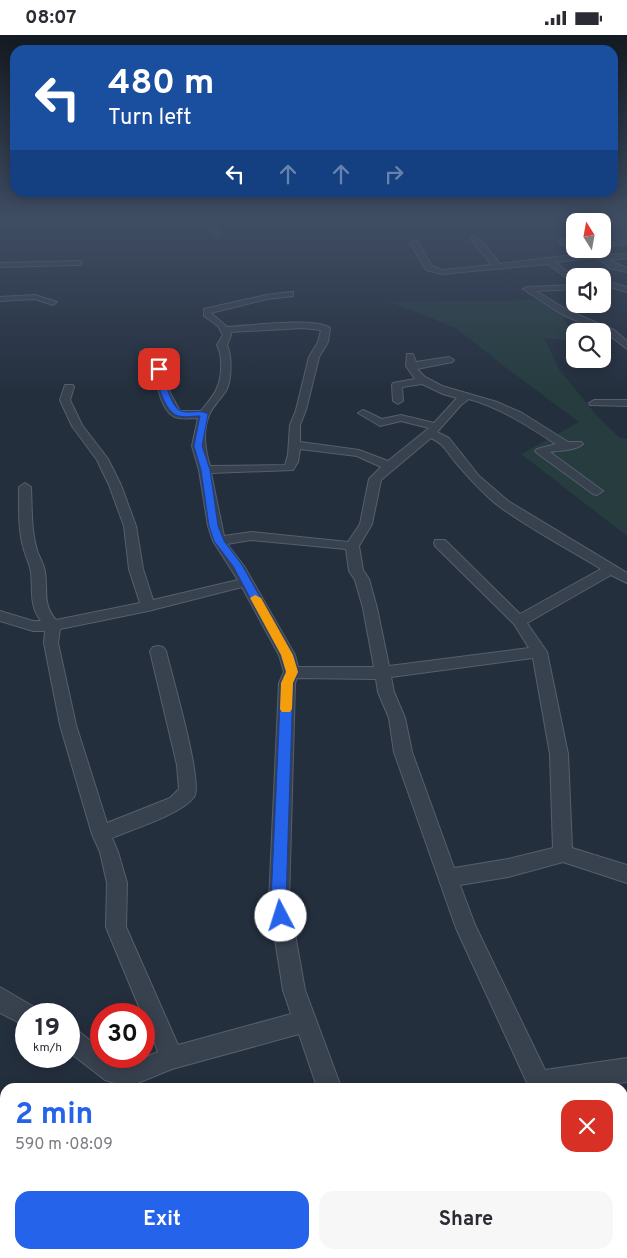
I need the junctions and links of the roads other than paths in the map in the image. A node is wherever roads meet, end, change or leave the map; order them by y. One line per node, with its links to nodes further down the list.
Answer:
1 (611, 285): 3 (street)
2 (566, 287): 8 (street)
3 (627, 290)
4 (290, 293): 9 (street)
5 (0, 299): 6 (street)
6 (53, 302)
7 (566, 313): 10 (street)
8 (566, 313)
9 (224, 330): 20 (street); 22 (street)
10 (627, 346)
11 (146, 352): 20 (street)
12 (449, 360): 13 (street)
13 (424, 380): 15 (street); 16 (street)
14 (69, 387): 33 (street)
15 (467, 396): 21 (street); 26 (street)
16 (398, 401)
17 (594, 403): 18 (street)
18 (627, 403)
19 (363, 413): 21 (street)
20 (204, 414): 24 (street)
21 (433, 430): 23 (street); 30 (street)
22 (295, 445): 23 (street); 24 (street)
23 (389, 466): 29 (street)
24 (205, 470): 27 (street)
25 (25, 487): 36 (street)
26 (597, 491)
27 (219, 541): 29 (street); 32 (street)
28 (440, 543): 35 (street)
29 (352, 546): 40 (street)
30 (610, 569): 31 (street); 35 (street)
31 (627, 579)
32 (246, 582): 33 (street); 39 (street)
33 (148, 606): 36 (street)
34 (0, 616): 36 (street)
35 (519, 621): 38 (street)
36 (53, 626): 41 (street)
37 (158, 651): 41 (street)
38 (538, 652): 40 (street); 42 (street)
39 (292, 672): 40 (street); 45 (street)
40 (382, 673): 44 (street)
41 (101, 834): 47 (street)
42 (563, 854): 43 (street); 44 (street)
43 (627, 874)
44 (449, 878): 51 (street)
45 (305, 1021): 47 (street); 50 (street)
46 (80, 1046): 49 (street)
47 (172, 1058): 49 (street)
48 (627, 1070): 52 (street)
49 (127, 1081)
50 (328, 1083)
51 (540, 1083)
52 (552, 1083)

